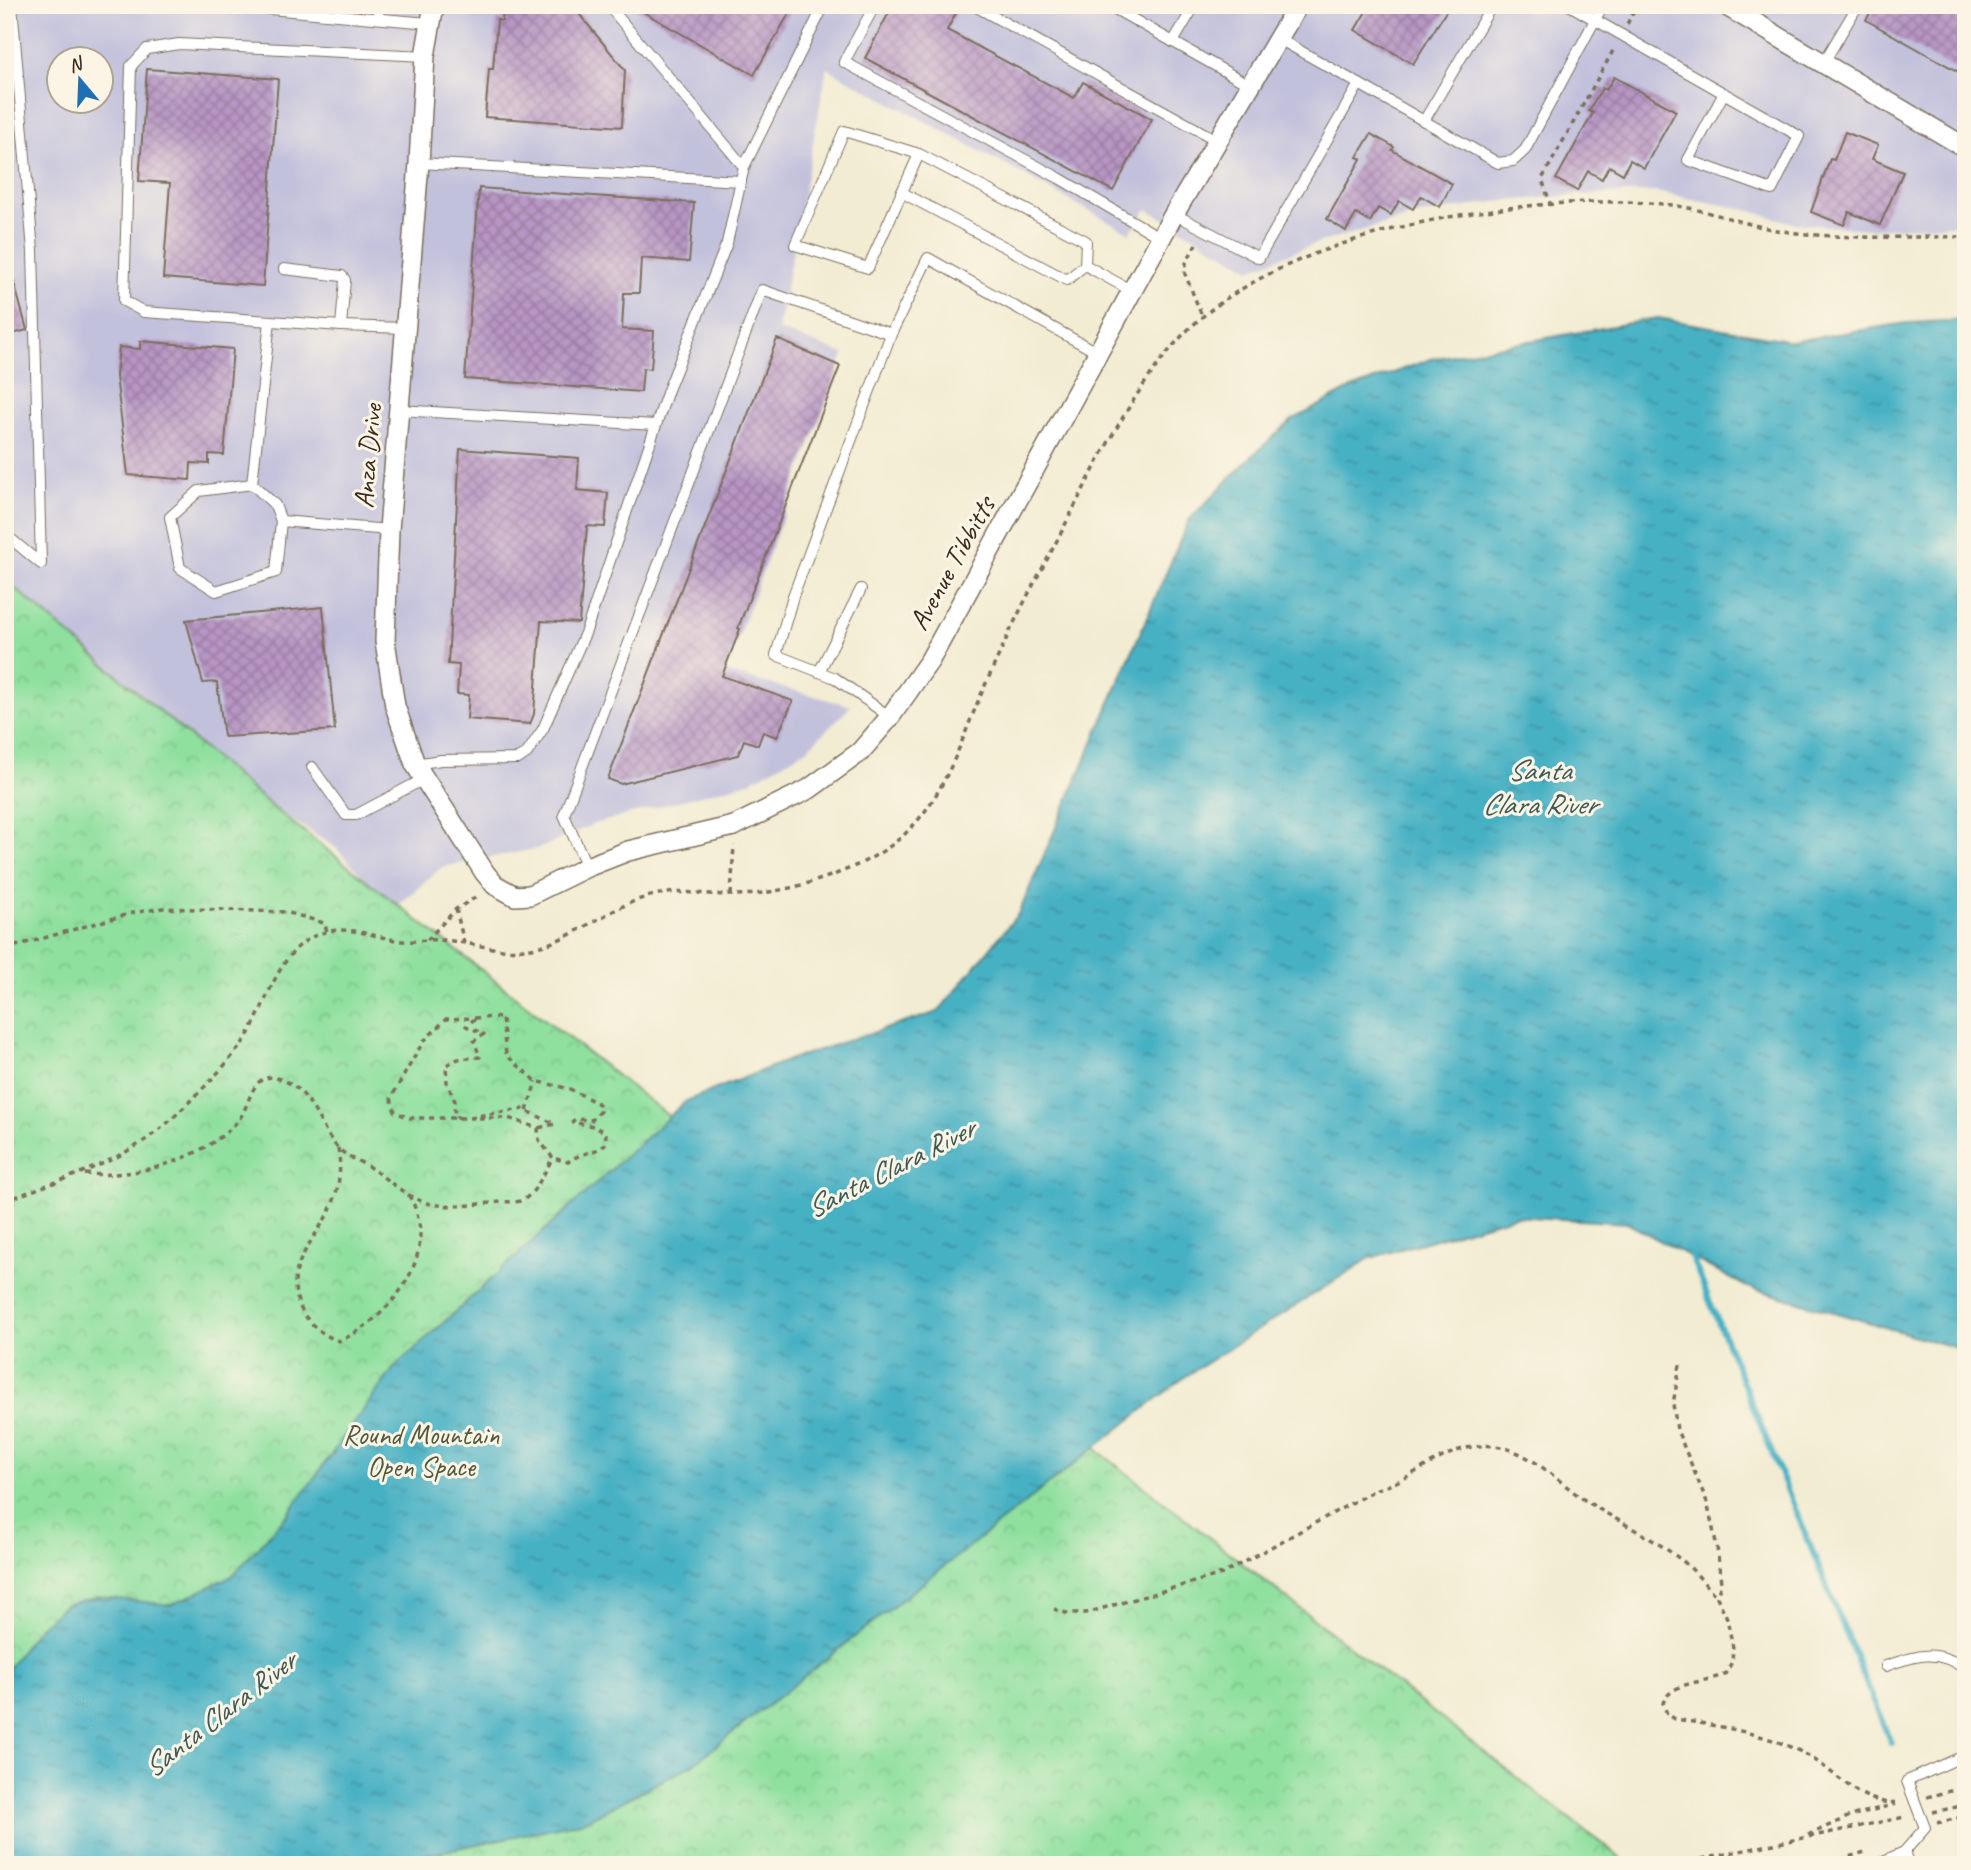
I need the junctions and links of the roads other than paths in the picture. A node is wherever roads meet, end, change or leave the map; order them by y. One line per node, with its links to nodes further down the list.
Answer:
1 (12, 5): 49 (lane)
2 (222, 5): 17 (lane)
3 (380, 5): 17 (lane)
4 (608, 5): 31 (lane)
5 (824, 5): 31 (lane)
6 (875, 5): 35 (lane)
7 (973, 5): 27 (lane)
8 (1108, 5): 20 (lane)
9 (1195, 5): 20 (lane)
10 (1297, 5): 19 (street, Avenue Tibbitts)
11 (1492, 5): 26 (lane)
12 (1569, 5): 18 (lane)
13 (1603, 5): 18 (lane)
14 (1725, 5): 22 (street)
15 (1857, 5): 22 (lane)
16 (431, 14): 17 (lane); 21 (street, Anza Drive)
17 (377, 18)
18 (1595, 20): 25 (lane); 26 (lane)
19 (1279, 38): 23 (lane); 24 (street, Avenue Tibbitts)
20 (1173, 42): 24 (lane)
21 (425, 56): 30 (street, Anza Drive); 39 (lane)
22 (1824, 62): 28 (street)
23 (1359, 84): 26 (lane); 34 (lane)
24 (1251, 86): 27 (street, Avenue Tibbitts)
25 (1724, 93): 25 (lane)
26 (1424, 121)
27 (1218, 141): 34 (street, Avenue Tibbitts)
28 (1965, 148)
29 (919, 154): 33 (lane); 33 (lane); 36 (lane)
30 (419, 163): 32 (lane); 41 (street, Anza Drive)
31 (744, 167): 32 (lane)
32 (741, 181): 45 (lane)
33 (901, 192): 36 (lane)
34 (1174, 215): 35 (street, Avenue Tibbitts)
35 (1161, 238): 38 (street, Avenue Tibbitts)
36 (1085, 265): 38 (lane)
37 (284, 270): 40 (lane)
38 (1132, 291): 43 (street, Avenue Tibbitts)
39 (270, 321): 40 (lane); 46 (lane)
40 (341, 327): 41 (lane)
41 (406, 328): 44 (street, Anza Drive)
42 (891, 334): 43 (lane); 51 (lane); 55 (lane)
43 (1098, 353): 52 (street, Avenue Tibbitts)
44 (398, 410): 45 (lane); 48 (street, Anza Drive)
45 (655, 425): 54 (lane)
46 (252, 484): 47 (lane); 47 (lane)
47 (281, 522): 48 (lane)
48 (389, 530): 54 (street, Anza Drive)
49 (5, 534)
50 (861, 589): 51 (lane)
51 (819, 672): 52 (lane)
52 (890, 718): 55 (street, Avenue Tibbitts)
53 (312, 767): 54 (lane)
54 (418, 772): 56 (street, Anza Drive)
55 (587, 867): 56 (street, Avenue Tibbitts)
56 (495, 885)
57 (1886, 1667): 58 (lane)
58 (1966, 1670)
59 (1966, 1755): 60 (lane)
60 (1905, 1852): 61 (lane); 62 (lane)
61 (1874, 1865)
62 (1909, 1865)

